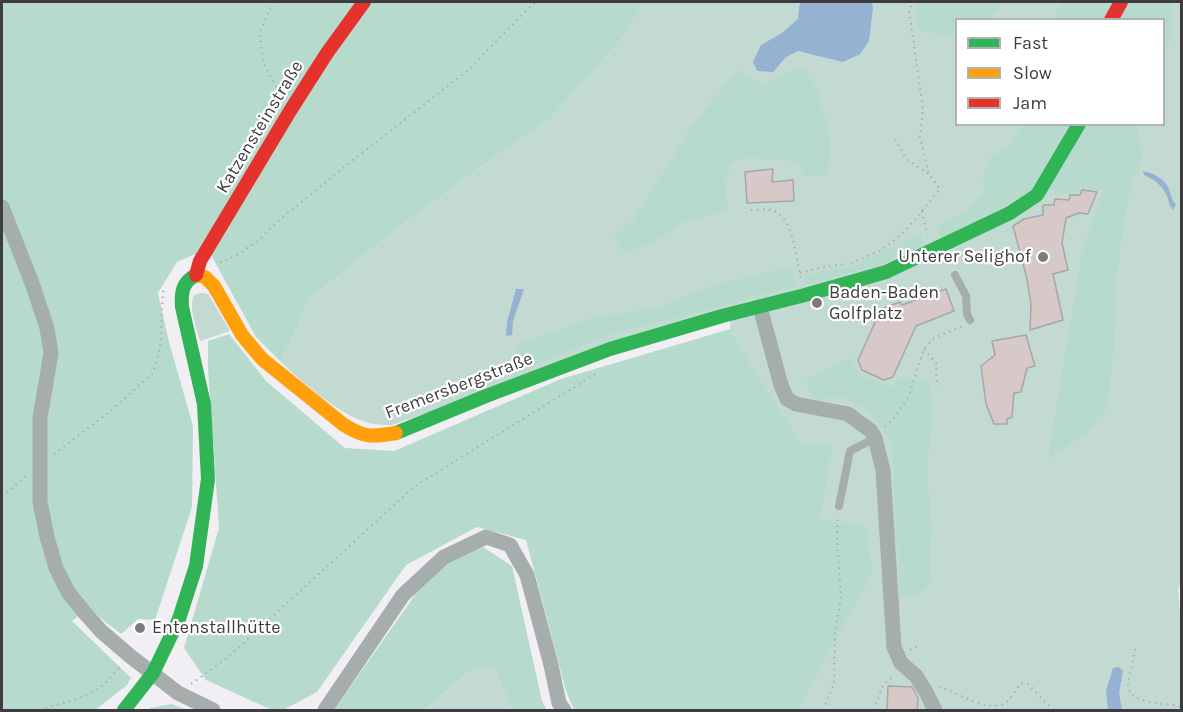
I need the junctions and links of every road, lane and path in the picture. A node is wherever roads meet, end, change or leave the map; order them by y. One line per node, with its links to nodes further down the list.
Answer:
1 (273, 2): 7 (path)
2 (364, 2): 7 (main road, Katzensteinstraße)
3 (535, 2): 15 (path)
4 (913, 2): 10 (path)
5 (1121, 2): 6 (main road)
6 (1112, 18)
7 (290, 111): 15 (main road, Katzensteinstraße)
8 (1078, 126): 14 (main road, Fremersbergstraße)
9 (895, 139): 10 (path)
10 (929, 174): 13 (path)
11 (2, 207): 27 (street)
12 (751, 210): 16 (path)
13 (922, 211): 14 (path); 16 (path)
14 (931, 250): 20 (main road, Fremersbergstraße)
15 (200, 261): 18 (main road, Katzensteinstraße)
16 (800, 273): 20 (path)
17 (955, 275): 22 (lane)
18 (196, 276): 21 (main road, Fremersbergstraße); 33 (main road, Katzensteinstraße)
19 (166, 285): 27 (path)
20 (805, 295): 21 (main road, Fremersbergstraße)
21 (760, 307): 26 (street)
22 (970, 320): 23 (path)
23 (924, 349): 25 (path); 26 (path)
24 (605, 368): 35 (path)
25 (937, 387)
26 (875, 438): 29 (lane); 32 (street)
27 (40, 465): 28 (path); 31 (street)
28 (2, 497)
29 (839, 506): 43 (path)
30 (1135, 649): 36 (path)
31 (130, 656): 33 (street); 38 (path)
32 (906, 667): 34 (street); 44 (path)
33 (153, 673): 35 (street); 39 (main road)
34 (926, 692): 37 (path); 45 (street)
35 (178, 693): 40 (street)
36 (1182, 707)
37 (988, 709): 46 (path)
38 (40, 711)
39 (124, 711)
40 (213, 711)
41 (325, 711): 42 (street)
42 (564, 711)
43 (823, 711)
44 (874, 711)
45 (934, 711)
46 (1053, 711)

